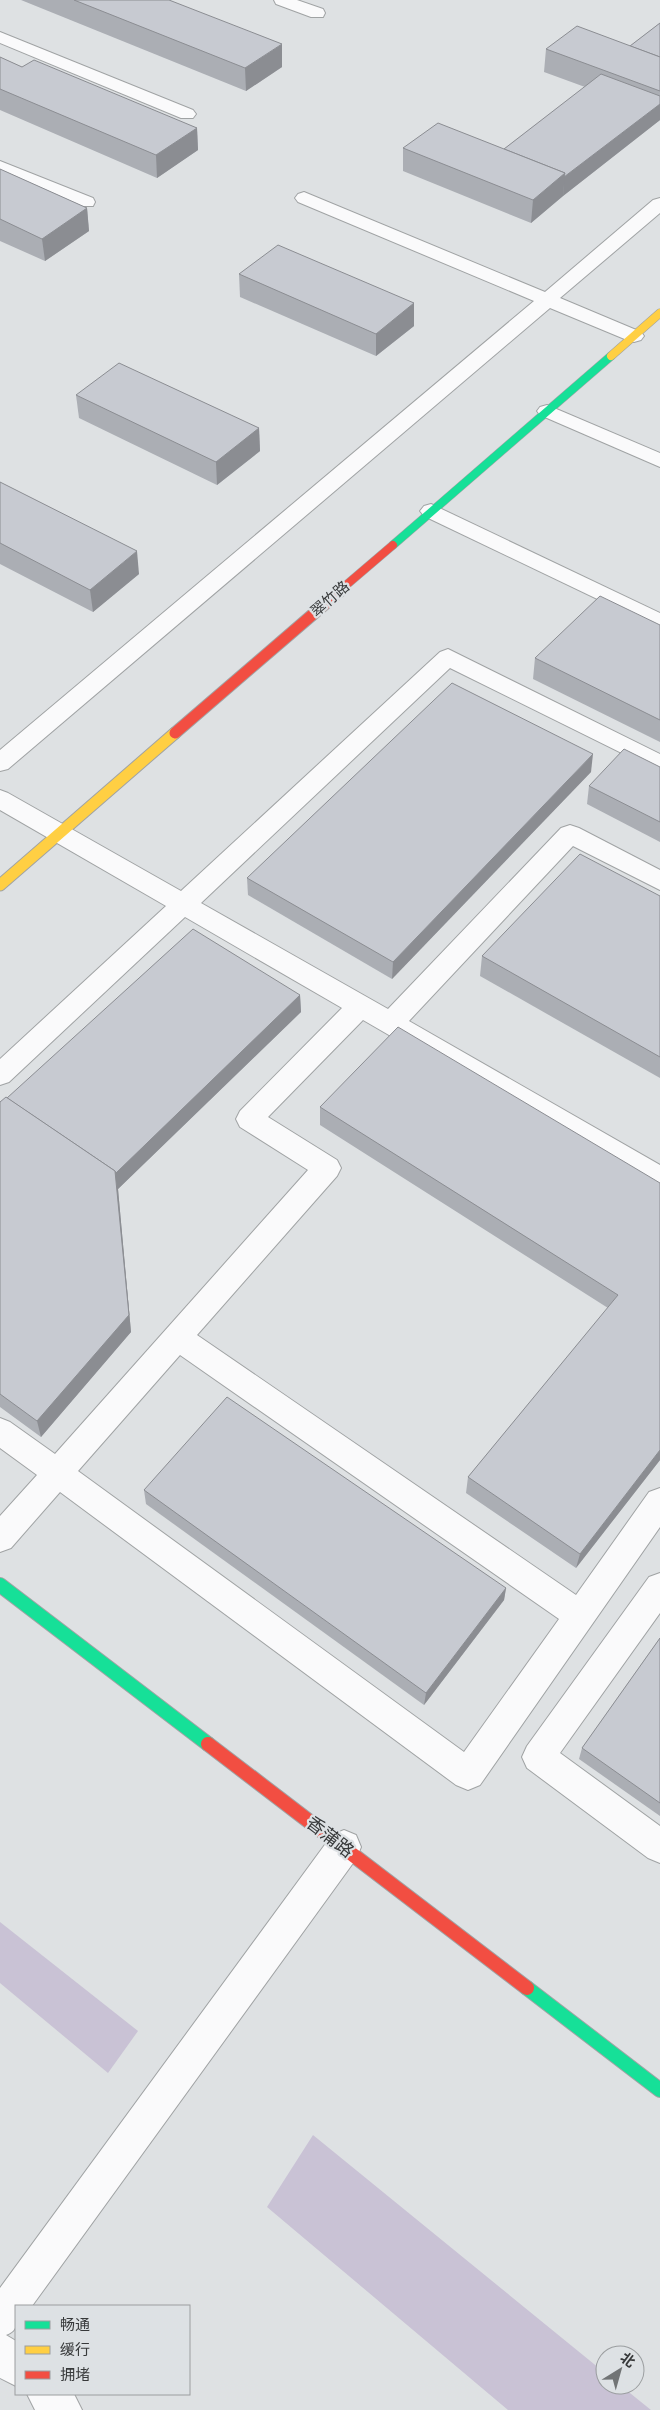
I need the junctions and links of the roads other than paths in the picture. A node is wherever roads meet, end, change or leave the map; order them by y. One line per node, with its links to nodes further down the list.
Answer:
1 (282, 0): 2 (lane)
2 (317, 13)
3 (0, 37): 4 (lane)
4 (187, 114)
5 (0, 166): 7 (lane)
6 (304, 198): 9 (lane)
7 (86, 202)
8 (660, 204): 9 (lane)
9 (548, 298): 11 (lane); 16 (lane)
10 (660, 314): 11 (street, 翠竹路)
11 (634, 336): 12 (street, 翠竹路)
12 (547, 411): 13 (lane); 14 (street, 翠竹路)
13 (660, 461)
14 (431, 511): 15 (lane); 19 (street, 翠竹路)
15 (660, 622)
16 (0, 763)
17 (660, 764): 22 (lane)
18 (0, 799): 19 (lane)
19 (60, 833): 21 (street, 翠竹路); 22 (lane)
20 (660, 881): 24 (lane)
21 (0, 885)
22 (183, 904): 23 (lane); 25 (lane)
23 (360, 1006): 24 (lane); 27 (lane)
24 (391, 1023): 26 (lane)
25 (0, 1075)
26 (660, 1178)
27 (177, 1337): 29 (lane); 34 (lane)
28 (0, 1431): 29 (lane)
29 (57, 1472): 31 (lane); 34 (lane)
30 (660, 1502): 34 (lane)
31 (0, 1538)
32 (0, 1585): 36 (street, 香蒲路)
33 (660, 1587): 35 (lane)
34 (580, 1615)
35 (660, 1846)
36 (344, 1847): 37 (street, 香蒲路); 38 (lane)
37 (660, 2090)
38 (0, 2319)
39 (0, 2352): 40 (lane)
40 (15, 2365)
41 (47, 2395): 42 (lane)
42 (63, 2410)

